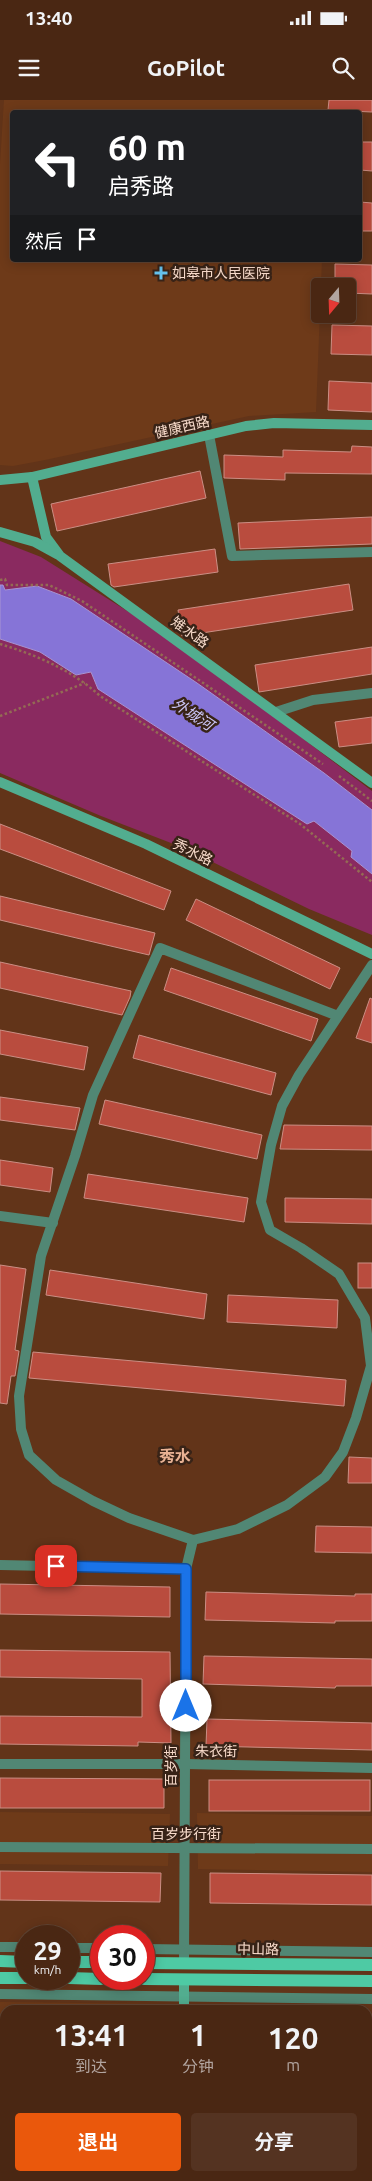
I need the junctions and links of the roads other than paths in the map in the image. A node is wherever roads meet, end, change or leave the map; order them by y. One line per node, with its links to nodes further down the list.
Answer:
1 (372, 425): 2 (street, 健康西路)
2 (209, 435): 3 (street, 健康西路); 6 (street)
3 (32, 477): 4 (street, 健康西路); 7 (street, 雉水路)
4 (0, 480)
5 (0, 532): 7 (street)
6 (372, 552)
7 (60, 556): 9 (street, 雉水路)
8 (372, 693): 9 (street)
9 (276, 712): 11 (street, 雉水路)
10 (0, 782): 12 (street, 秀水路)
11 (372, 783)
12 (372, 954)
13 (372, 965): 14 (street)
14 (338, 1016): 16 (street); 17 (street)
15 (0, 1216): 16 (street)
16 (53, 1223): 17 (street)
17 (193, 1540): 19 (street, 百岁街)
18 (0, 1565): 19 (street)
19 (186, 1569): 21 (street, 百岁街)
20 (0, 1764): 21 (street, 朱衣街)
21 (185, 1764): 22 (street, 朱衣街); 24 (street, 百岁街)
22 (372, 1768)
23 (0, 1847): 24 (street, 百岁步行街)
24 (185, 1848): 25 (street, 百岁步行街); 29 (street, 百岁街)
25 (372, 1849)
26 (0, 1947): 27 (street)
27 (15, 1947)
28 (155, 1949): 29 (street)
29 (184, 1950): 30 (street); 34 (street, 百岁街)
30 (372, 1952)
31 (0, 1961): 32 (main road)
32 (15, 1962)
33 (155, 1963): 34 (main road, 中山路)
34 (184, 1963): 35 (main road, 中山路)
35 (372, 1966)
36 (0, 1978): 37 (main road)
37 (15, 1978)
38 (155, 1979): 39 (main road)
39 (184, 1979): 40 (main road); 42 (street)
40 (372, 1981)
41 (0, 1994): 42 (street)
42 (184, 1998): 43 (street); 44 (street)
43 (372, 1999)
44 (184, 2005)

